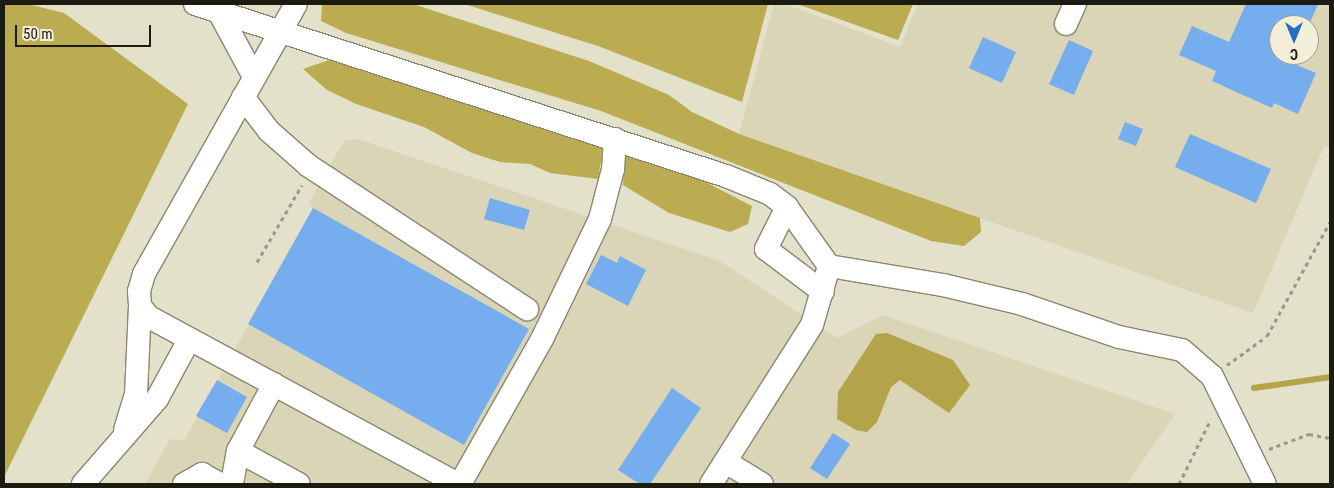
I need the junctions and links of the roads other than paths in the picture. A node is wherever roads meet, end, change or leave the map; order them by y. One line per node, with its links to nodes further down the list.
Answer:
1 (195, 4): 4 (street)
2 (296, 4): 6 (street)
3 (1075, 4): 5 (street)
4 (219, 12): 6 (street); 7 (street)
5 (1066, 24)
6 (281, 32): 7 (street); 9 (street)
7 (254, 77): 8 (street)
8 (243, 97): 13 (street); 14 (street)
9 (616, 139): 10 (street); 25 (street)
10 (787, 207): 11 (street); 12 (street)
11 (829, 266): 12 (street); 28 (street)
12 (823, 292): 19 (street)
13 (140, 306): 15 (street); 17 (street)
14 (527, 310)
15 (189, 340): 16 (street); 17 (street)
16 (274, 384): 18 (street); 25 (street)
17 (125, 432): 20 (street)
18 (238, 451): 23 (street); 24 (street)
19 (726, 462): 26 (street); 27 (street)
20 (83, 484)
21 (184, 484): 22 (street)
22 (220, 484)
23 (232, 484)
24 (299, 484)
25 (459, 484)
26 (711, 484)
27 (762, 484)
28 (1265, 484)

